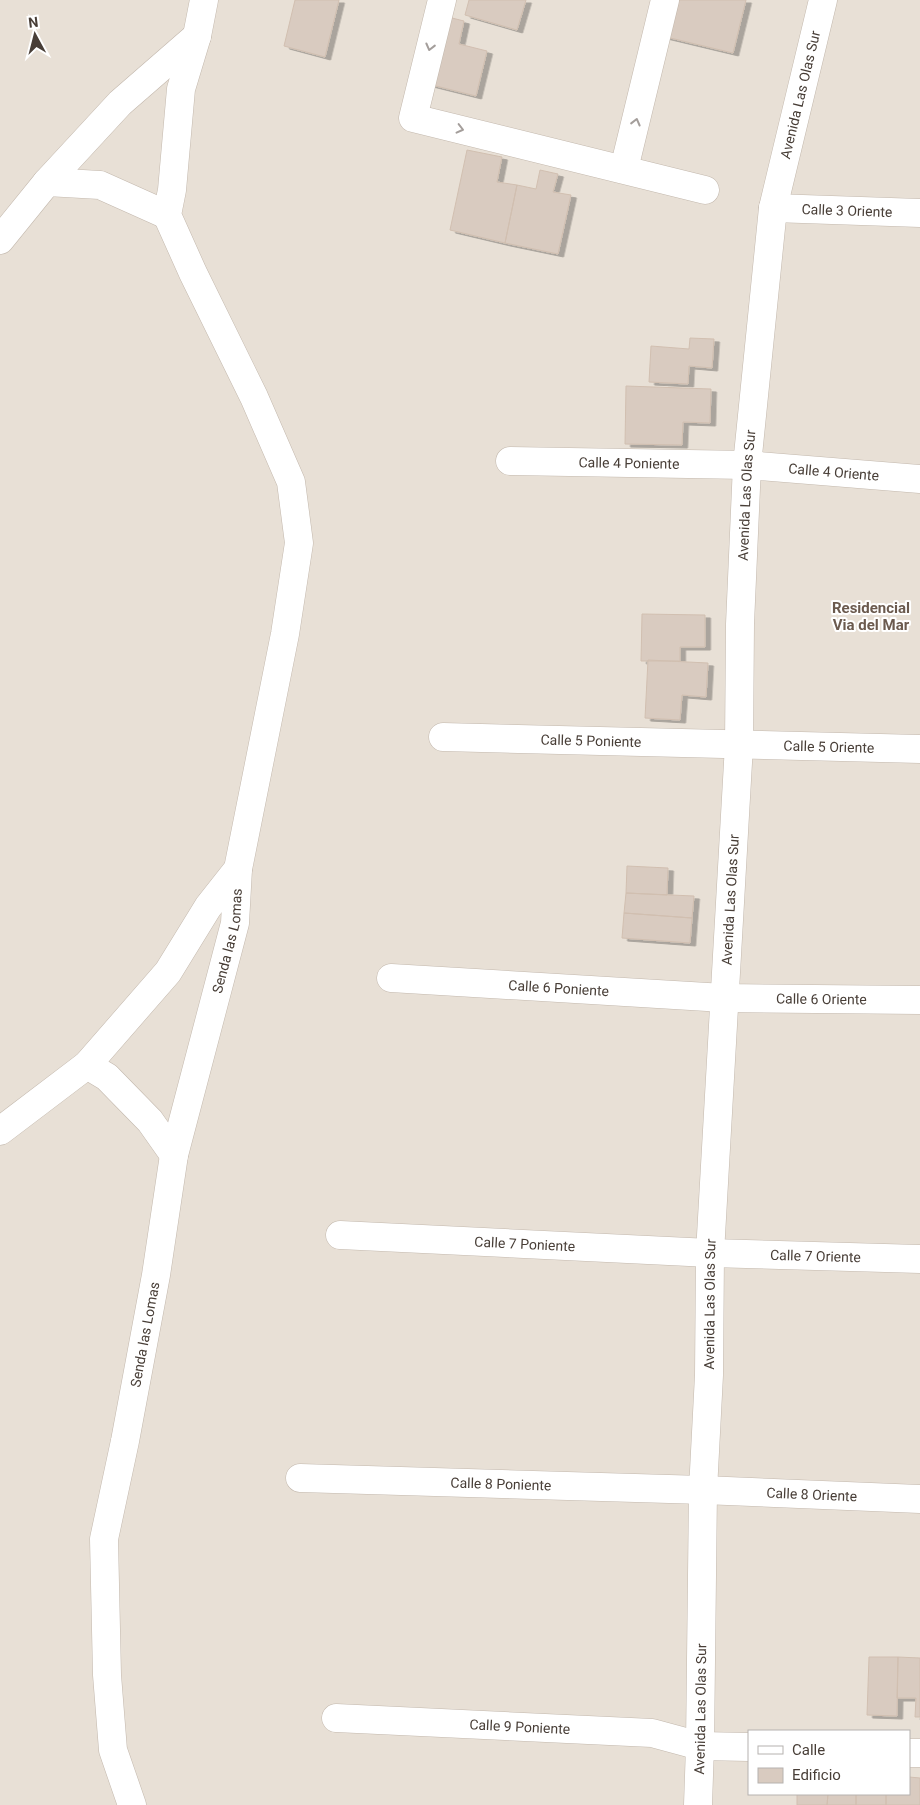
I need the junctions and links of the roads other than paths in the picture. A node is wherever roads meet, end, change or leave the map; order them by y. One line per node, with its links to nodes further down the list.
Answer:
1 (204, 0): 5 (street)
2 (442, 0): 6 (street, one-way to 6)
3 (665, 0): 6 (street, one-way to 3)
4 (823, 0): 9 (street, Avenida Las Olas Sur)
5 (197, 36): 7 (street); 11 (street)
6 (624, 169): 8 (street)
7 (47, 182): 11 (street); 12 (street)
8 (705, 190)
9 (773, 208): 10 (street, Calle 3 Oriente); 14 (street, Avenida Las Olas Sur)
10 (920, 213)
11 (167, 215): 19 (street, Senda las Lomas)
12 (0, 240)
13 (510, 461): 14 (street, Calle 4 Poniente)
14 (747, 465): 15 (street, Calle 4 Oriente); 17 (street, Avenida Las Olas Sur)
15 (920, 479)
16 (443, 737): 17 (street, Calle 5 Poniente)
17 (738, 745): 18 (street, Calle 5 Oriente); 21 (street, Avenida Las Olas Sur)
18 (920, 749)
19 (238, 869): 23 (street); 25 (street, Senda las Lomas)
20 (391, 978): 21 (street, Calle 6 Poniente)
21 (724, 998): 22 (street, Calle 6 Oriente); 27 (street, Avenida Las Olas Sur)
22 (920, 1000)
23 (87, 1065): 24 (street); 25 (street)
24 (0, 1131)
25 (174, 1154): 35 (street, Senda las Lomas)
26 (340, 1236): 27 (street, Calle 7 Poniente)
27 (710, 1253): 28 (street, Calle 7 Oriente); 30 (street, Avenida Las Olas Sur)
28 (920, 1259)
29 (300, 1478): 30 (street, Calle 8 Poniente)
30 (703, 1490): 31 (street, Calle 8 Oriente); 33 (street, Avenida Las Olas Sur)
31 (920, 1499)
32 (336, 1718): 33 (street, Calle 9 Poniente)
33 (700, 1746): 34 (street, Calle 9 Poniente); 36 (street, Avenida Las Olas Sur)
34 (748, 1747)
35 (132, 1805)
36 (698, 1805)

